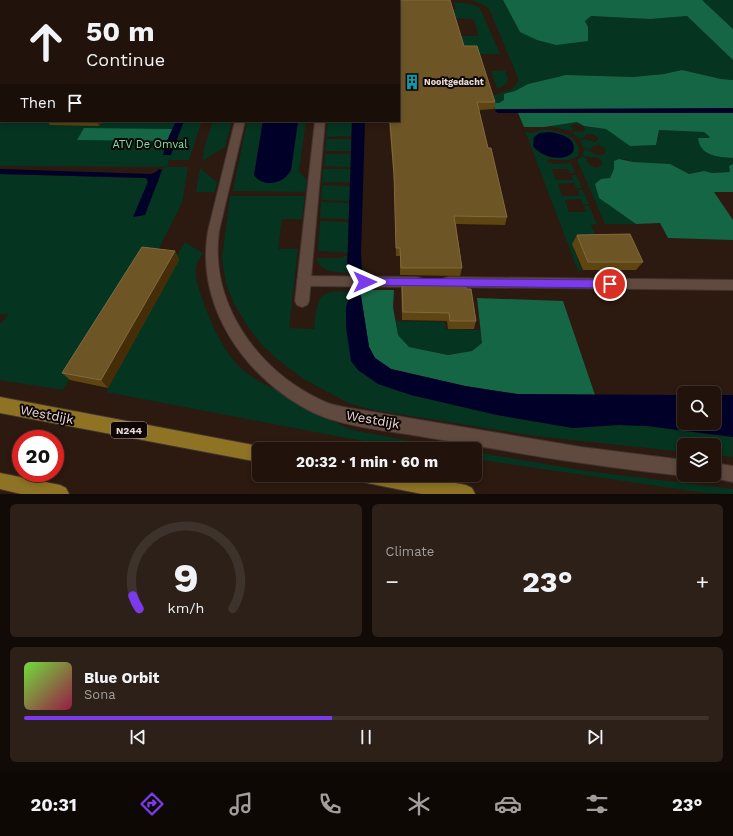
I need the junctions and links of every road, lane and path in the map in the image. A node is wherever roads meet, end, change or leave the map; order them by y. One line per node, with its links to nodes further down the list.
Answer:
1 (240, 122): 8 (street, Westdijk)
2 (320, 122): 3 (street)
3 (303, 281): 4 (street); 5 (street)
4 (733, 285)
5 (302, 300)
6 (0, 405): 7 (main road, Westdijk / N244)
7 (252, 453)
8 (677, 467)
9 (721, 472): 10 (street)
10 (733, 474)
11 (0, 481): 13 (main road)
12 (403, 482): 14 (main road)
13 (60, 494)
14 (466, 494)

